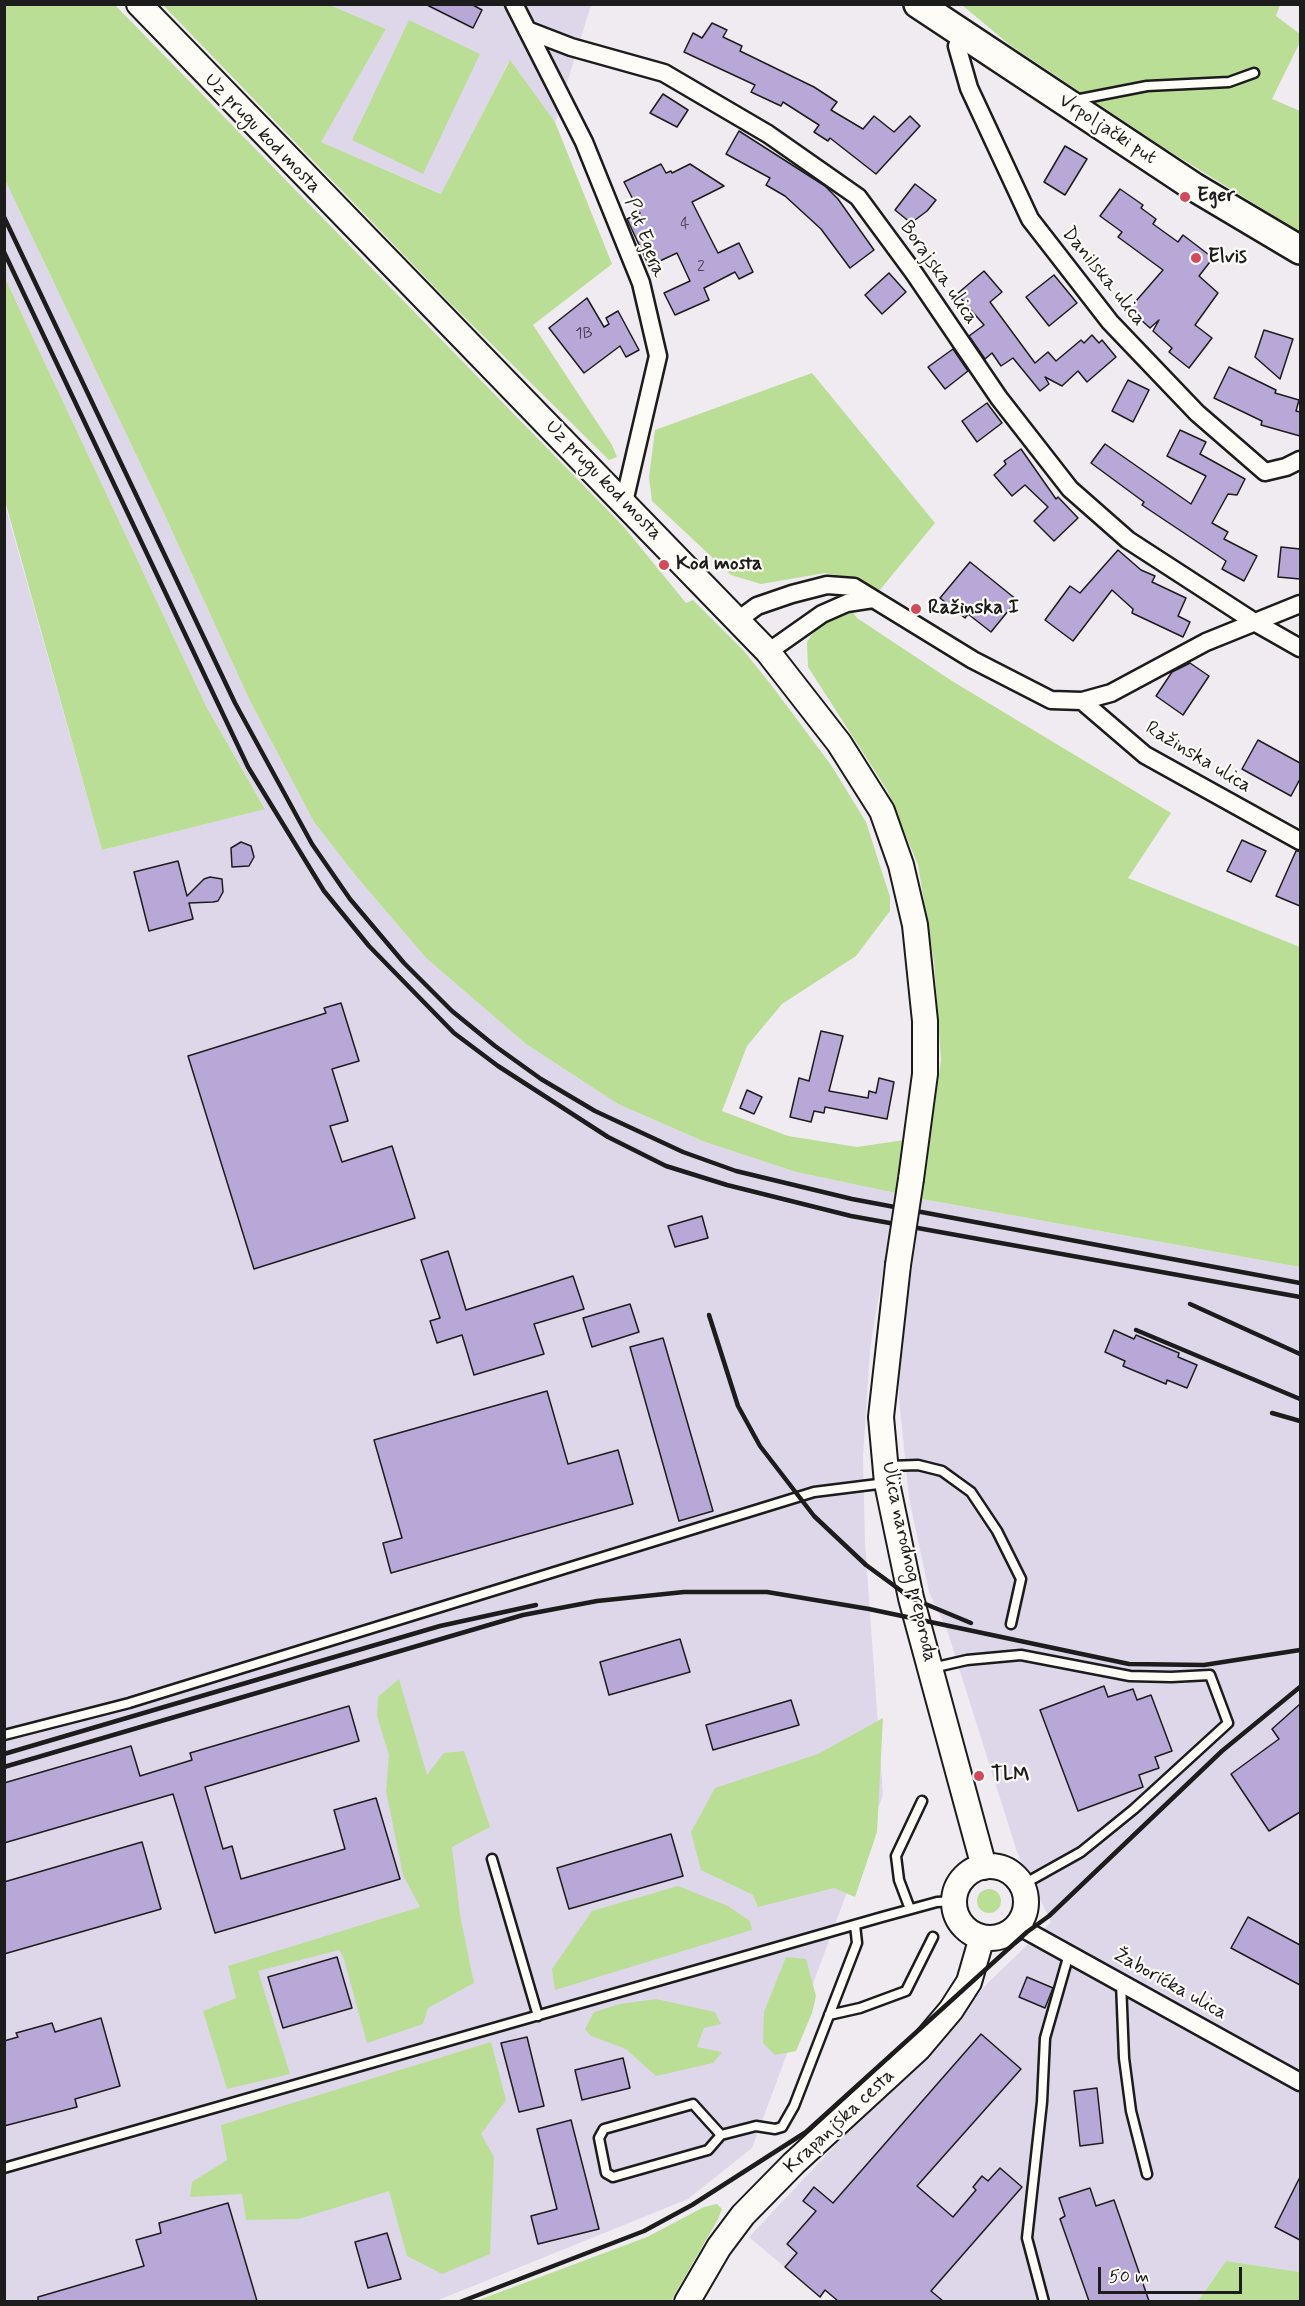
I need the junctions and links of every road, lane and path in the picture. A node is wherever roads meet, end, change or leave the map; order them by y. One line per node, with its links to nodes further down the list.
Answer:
1 (139, 4): 10 (street, Uz prugu kod mosta)
2 (514, 4): 4 (street, Put Egera)
3 (918, 4): 5 (main road, Vrpoljački put)
4 (527, 30): 10 (street, Put Egera); 14 (street, Borajska ulica)
5 (962, 34): 7 (main road, Vrpoljački put); 9 (street, Danilska ulica)
6 (1254, 73): 7 (lane)
7 (1066, 103): 8 (main road, Vrpoljački put)
8 (1300, 250)
9 (1300, 460)
10 (624, 502): 13 (street, Uz prugu kod mosta)
11 (873, 599): 13 (street); 16 (street); 17 (street)
12 (1300, 604): 14 (street)
13 (738, 620): 16 (street, Uz prugu kod mosta)
14 (1256, 623): 15 (street, Borajska ulica); 17 (street)
15 (1300, 648)
16 (768, 652): 19 (street, Uz prugu kod mosta)
17 (1082, 701): 18 (street, Ražinska ulica)
18 (1300, 841)
19 (911, 1179): 20 (street, Ulica narodnog preporoda, bridge)
20 (886, 1475): 21 (lane); 22 (street, Ulica narodnog preporoda); 23 (lane)
21 (1011, 1624)
22 (931, 1669): 26 (street, Ulica narodnog preporoda); 27 (lane)
23 (4, 1735)
24 (922, 1801): 29 (lane)
25 (492, 1859): 37 (lane)
26 (984, 1867): 27 (street); 28 (street)
27 (1022, 1885): 31 (street)
28 (955, 1901): 29 (lane); 33 (street)
29 (910, 1910): 30 (lane)
30 (855, 1925): 36 (lane); 37 (lane)
31 (1018, 1926): 33 (street); 34 (street, Žaborićka ulica)
32 (933, 1937): 36 (lane)
33 (982, 1937): 42 (street, Krapanjska cesta)
34 (1069, 1954): 35 (street, Žaborićka ulica); 43 (lane)
35 (1121, 1982): 38 (street, Žaborićka ulica); 41 (lane)
36 (829, 2015): 39 (lane)
37 (538, 2016): 40 (lane)
38 (1300, 2082)
39 (721, 2135): 39 (lane)
40 (4, 2168)
41 (1147, 2174)
42 (687, 2301)
43 (1044, 2301)

